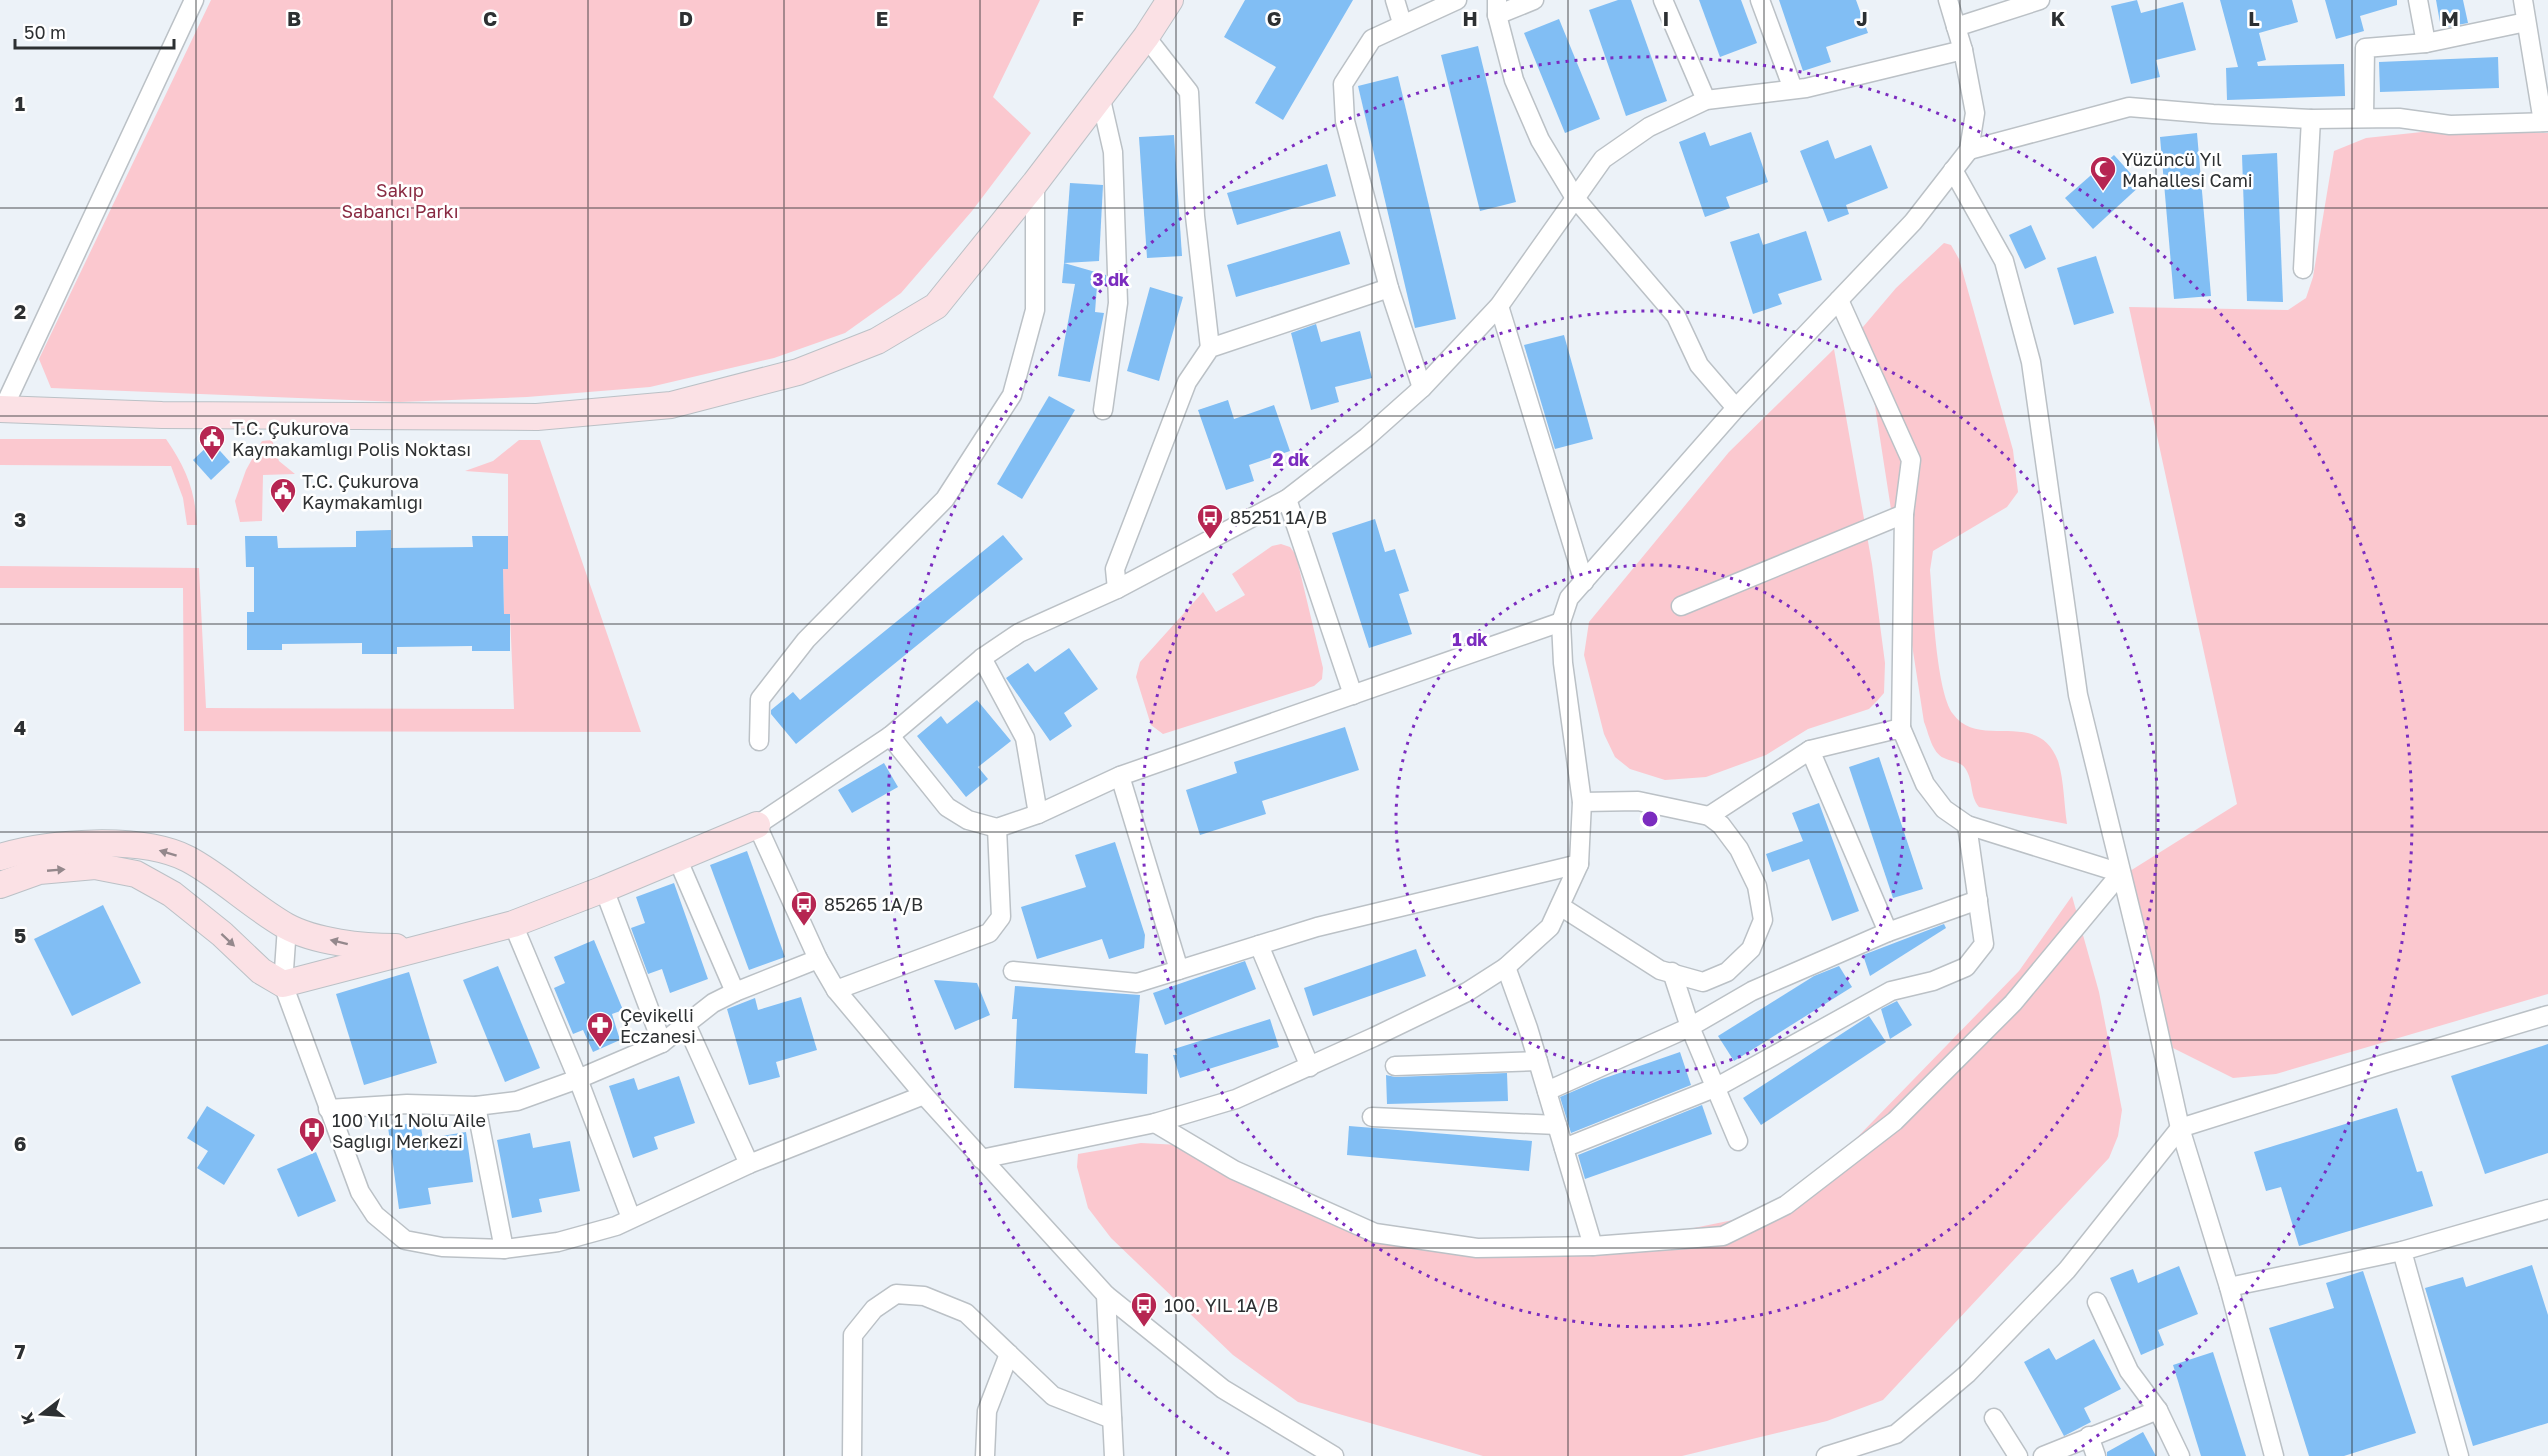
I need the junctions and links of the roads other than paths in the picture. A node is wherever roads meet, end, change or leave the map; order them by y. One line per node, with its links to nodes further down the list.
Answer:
1 (194, 0): 36 (street)
2 (1170, 0): 16 (street)
3 (1395, 0): 14 (street)
4 (1457, 0): 14 (street)
5 (1534, 0): 12 (street)
6 (1663, 0): 21 (street)
7 (1760, 0): 19 (street)
8 (1948, 0): 15 (street)
9 (2040, 0): 15 (street)
10 (2418, 0): 17 (street)
11 (2523, 0): 13 (street)
12 (1497, 7): 28 (street)
13 (2526, 22): 17 (street); 24 (street)
14 (1402, 23): 30 (street)
15 (1956, 27): 18 (street)
16 (1146, 37): 20 (street); 33 (street)
17 (2426, 44): 22 (street)
18 (1963, 50): 19 (street); 25 (street)
19 (1793, 89): 21 (street)
20 (1100, 95): 27 (street); 37 (street)
21 (1706, 100): 28 (street)
22 (2364, 117): 23 (street); 24 (street)
23 (2311, 119): 25 (street); 29 (street)
24 (2545, 122)
25 (1969, 150): 26 (street)
26 (1953, 170): 31 (street); 60 (street)
27 (1035, 183): 36 (street); 48 (street)
28 (1575, 198): 32 (street); 35 (street)
29 (2303, 269)
30 (1389, 288): 33 (street); 34 (street)
31 (1839, 300): 35 (street); 39 (street)
32 (1498, 306): 34 (street); 40 (street)
33 (1210, 348): 41 (street)
34 (1422, 388): 38 (street)
35 (1736, 408): 40 (street)
36 (2, 409)
37 (1102, 410)
38 (1287, 499): 41 (street); 45 (street)
39 (1904, 514): 42 (street); 46 (street)
40 (1584, 582): 43 (street)
41 (1117, 589): 44 (street)
42 (1681, 606)
43 (1561, 622): 45 (street); 51 (street)
44 (982, 658): 47 (street); 52 (street)
45 (1353, 695): 50 (street)
46 (1901, 728): 49 (street); 55 (street)
47 (890, 736): 54 (street); 56 (street)
48 (759, 741)
49 (1810, 750): 53 (street); 67 (street)
50 (1120, 776): 52 (street); 72 (street)
51 (1582, 802): 53 (street); 59 (street)
52 (1038, 814): 56 (street)
53 (1709, 816): 74 (street)
54 (757, 825): 58 (street); 70 (street)
55 (1967, 825): 60 (street); 63 (street)
56 (997, 828): 76 (street)
57 (0, 857): 66 (street, one-way to 57)
58 (677, 858): 62 (street); 77 (street)
59 (1579, 864): 64 (street); 68 (street)
60 (2121, 873): 94 (street); 101 (street)
61 (0, 885): 75 (street, one-way to 75)
62 (604, 889): 65 (street); 81 (street)
63 (1978, 900): 67 (street); 86 (street)
64 (1560, 906): 71 (street); 74 (street)
65 (513, 924): 69 (street); 85 (street)
66 (287, 927): 69 (street, one-way to 66); 75 (street)
67 (1888, 932): 80 (street)
68 (1259, 945): 72 (street); 84 (street)
69 (418, 948): 75 (street)
70 (818, 959): 76 (street); 77 (street)
71 (1506, 967): 82 (street); 84 (street)
72 (1179, 970): 73 (street)
73 (1013, 971)
74 (1672, 972): 80 (street)
75 (283, 984): 90 (street)
76 (836, 990): 88 (street)
77 (735, 992): 79 (street)
78 (2548, 1015): 94 (street)
79 (686, 1024): 81 (street); 98 (street)
80 (1690, 1026): 86 (street); 87 (street)
81 (662, 1043): 85 (street)
82 (1538, 1061): 83 (street); 87 (street)
83 (1395, 1066)
84 (1310, 1067): 92 (street)
85 (578, 1079): 89 (street); 100 (street)
86 (1717, 1087): 95 (street); 96 (street)
87 (1547, 1091): 93 (street)
88 (924, 1095): 97 (street); 98 (street)
89 (476, 1106): 90 (street); 102 (street)
90 (328, 1109): 102 (street)
91 (1372, 1117): 93 (street)
92 (1155, 1124): 97 (street); 101 (street)
93 (1557, 1125): 96 (street)
94 (2180, 1128): 104 (street); 116 (street)
95 (1738, 1141)
96 (1564, 1148): 101 (street)
97 (981, 1159): 105 (street)
98 (749, 1164): 100 (street)
99 (2548, 1209): 103 (street)
100 (631, 1218): 102 (street)
101 (1593, 1246)
102 (504, 1250)
103 (2402, 1251): 104 (street); 122 (street)
104 (2229, 1287): 121 (street)
105 (1106, 1295): 110 (street); 115 (street)
106 (2097, 1302): 108 (street)
107 (1009, 1354): 110 (street); 112 (street); 113 (street)
108 (2158, 1410): 111 (street); 120 (street)
109 (1994, 1418): 117 (street)
110 (1112, 1419): 114 (street)
111 (2089, 1436): 118 (street); 119 (street)
112 (852, 1456)
113 (985, 1456)
114 (1114, 1456)
115 (1334, 1456)
116 (1826, 1456)
117 (2018, 1456)
118 (2043, 1456)
119 (2096, 1456)
120 (2180, 1456)
121 (2274, 1456)
122 (2459, 1456)

